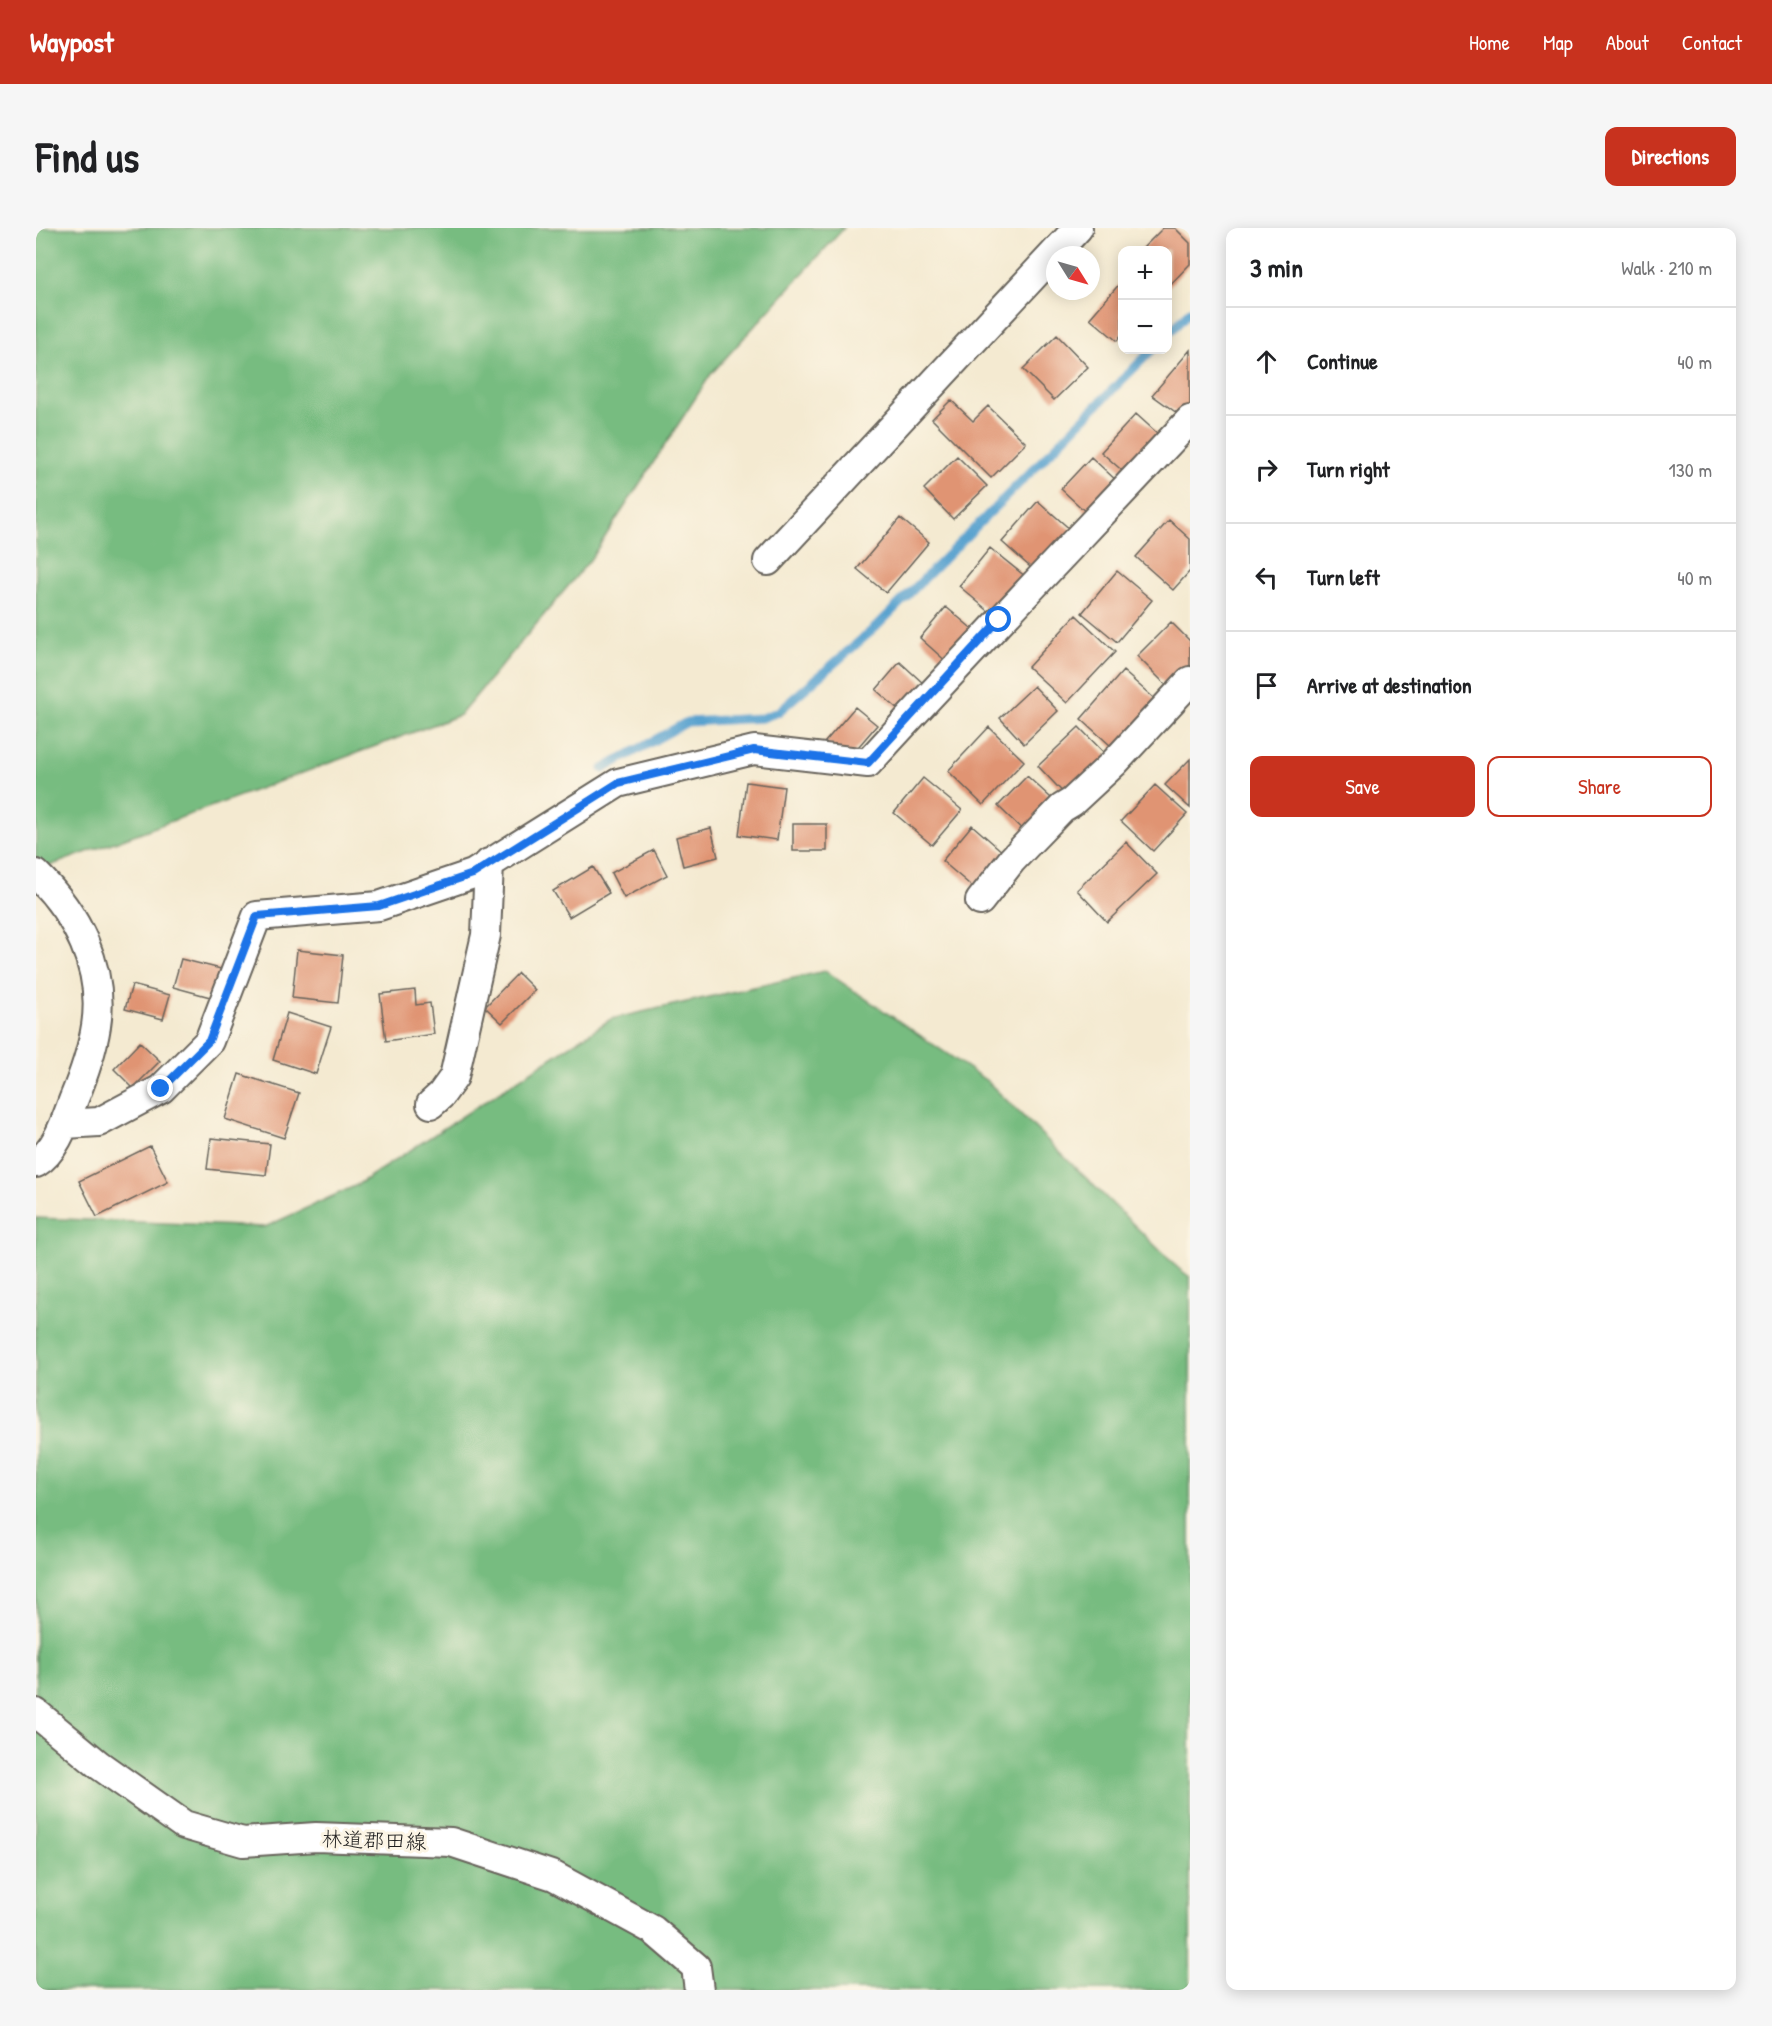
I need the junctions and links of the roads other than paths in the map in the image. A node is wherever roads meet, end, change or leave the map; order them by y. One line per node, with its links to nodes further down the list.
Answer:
1 (1078, 228): 3 (street)
2 (1190, 420): 5 (street)
3 (768, 561)
4 (1190, 681): 7 (street)
5 (489, 863): 8 (street); 9 (street)
6 (36, 874): 9 (street)
7 (980, 902)
8 (431, 1104)
9 (64, 1124): 10 (street)
10 (36, 1163)
11 (36, 1713): 12 (street, 林道郡田線)
12 (699, 1990)

